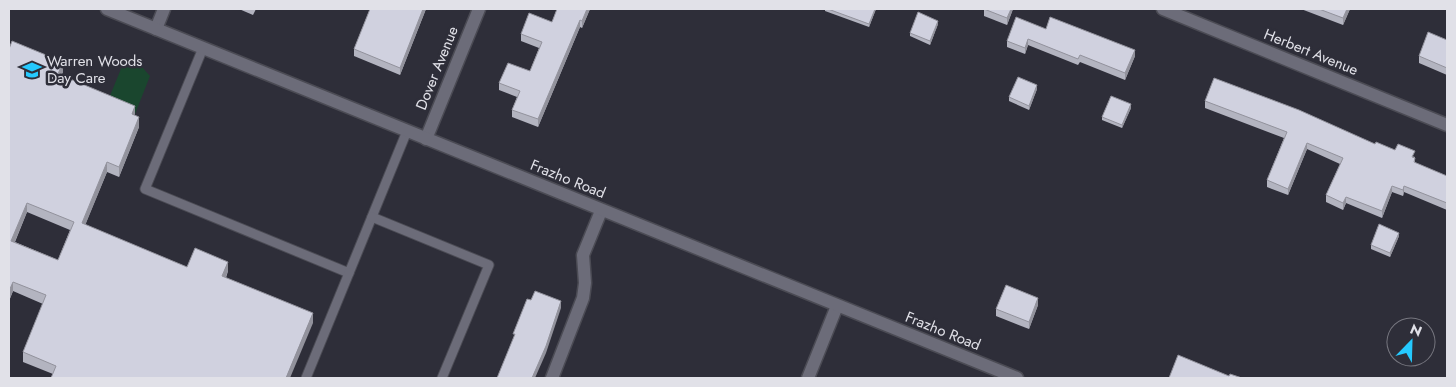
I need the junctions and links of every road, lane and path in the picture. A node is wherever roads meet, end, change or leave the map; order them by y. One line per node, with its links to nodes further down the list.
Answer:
1 (107, 9): 5 (street, Frazho Road)
2 (164, 9): 5 (street)
3 (479, 9): 9 (street, Dover Avenue)
4 (1163, 9): 7 (street, Herbert Avenue)
5 (156, 29): 6 (street, Frazho Road)
6 (202, 48): 8 (street, Frazho Road); 12 (lane)
7 (1447, 125)
8 (407, 131): 9 (street, Frazho Road); 11 (lane)
9 (426, 139): 10 (street, Frazho Road)
10 (601, 211): 13 (street, Frazho Road); 16 (street)
11 (372, 217): 12 (lane); 15 (lane)
12 (349, 273): 14 (lane)
13 (837, 306): 17 (street); 18 (street, Frazho Road)
14 (306, 378)
15 (442, 378)
16 (552, 378)
17 (808, 378)
18 (1017, 378)

